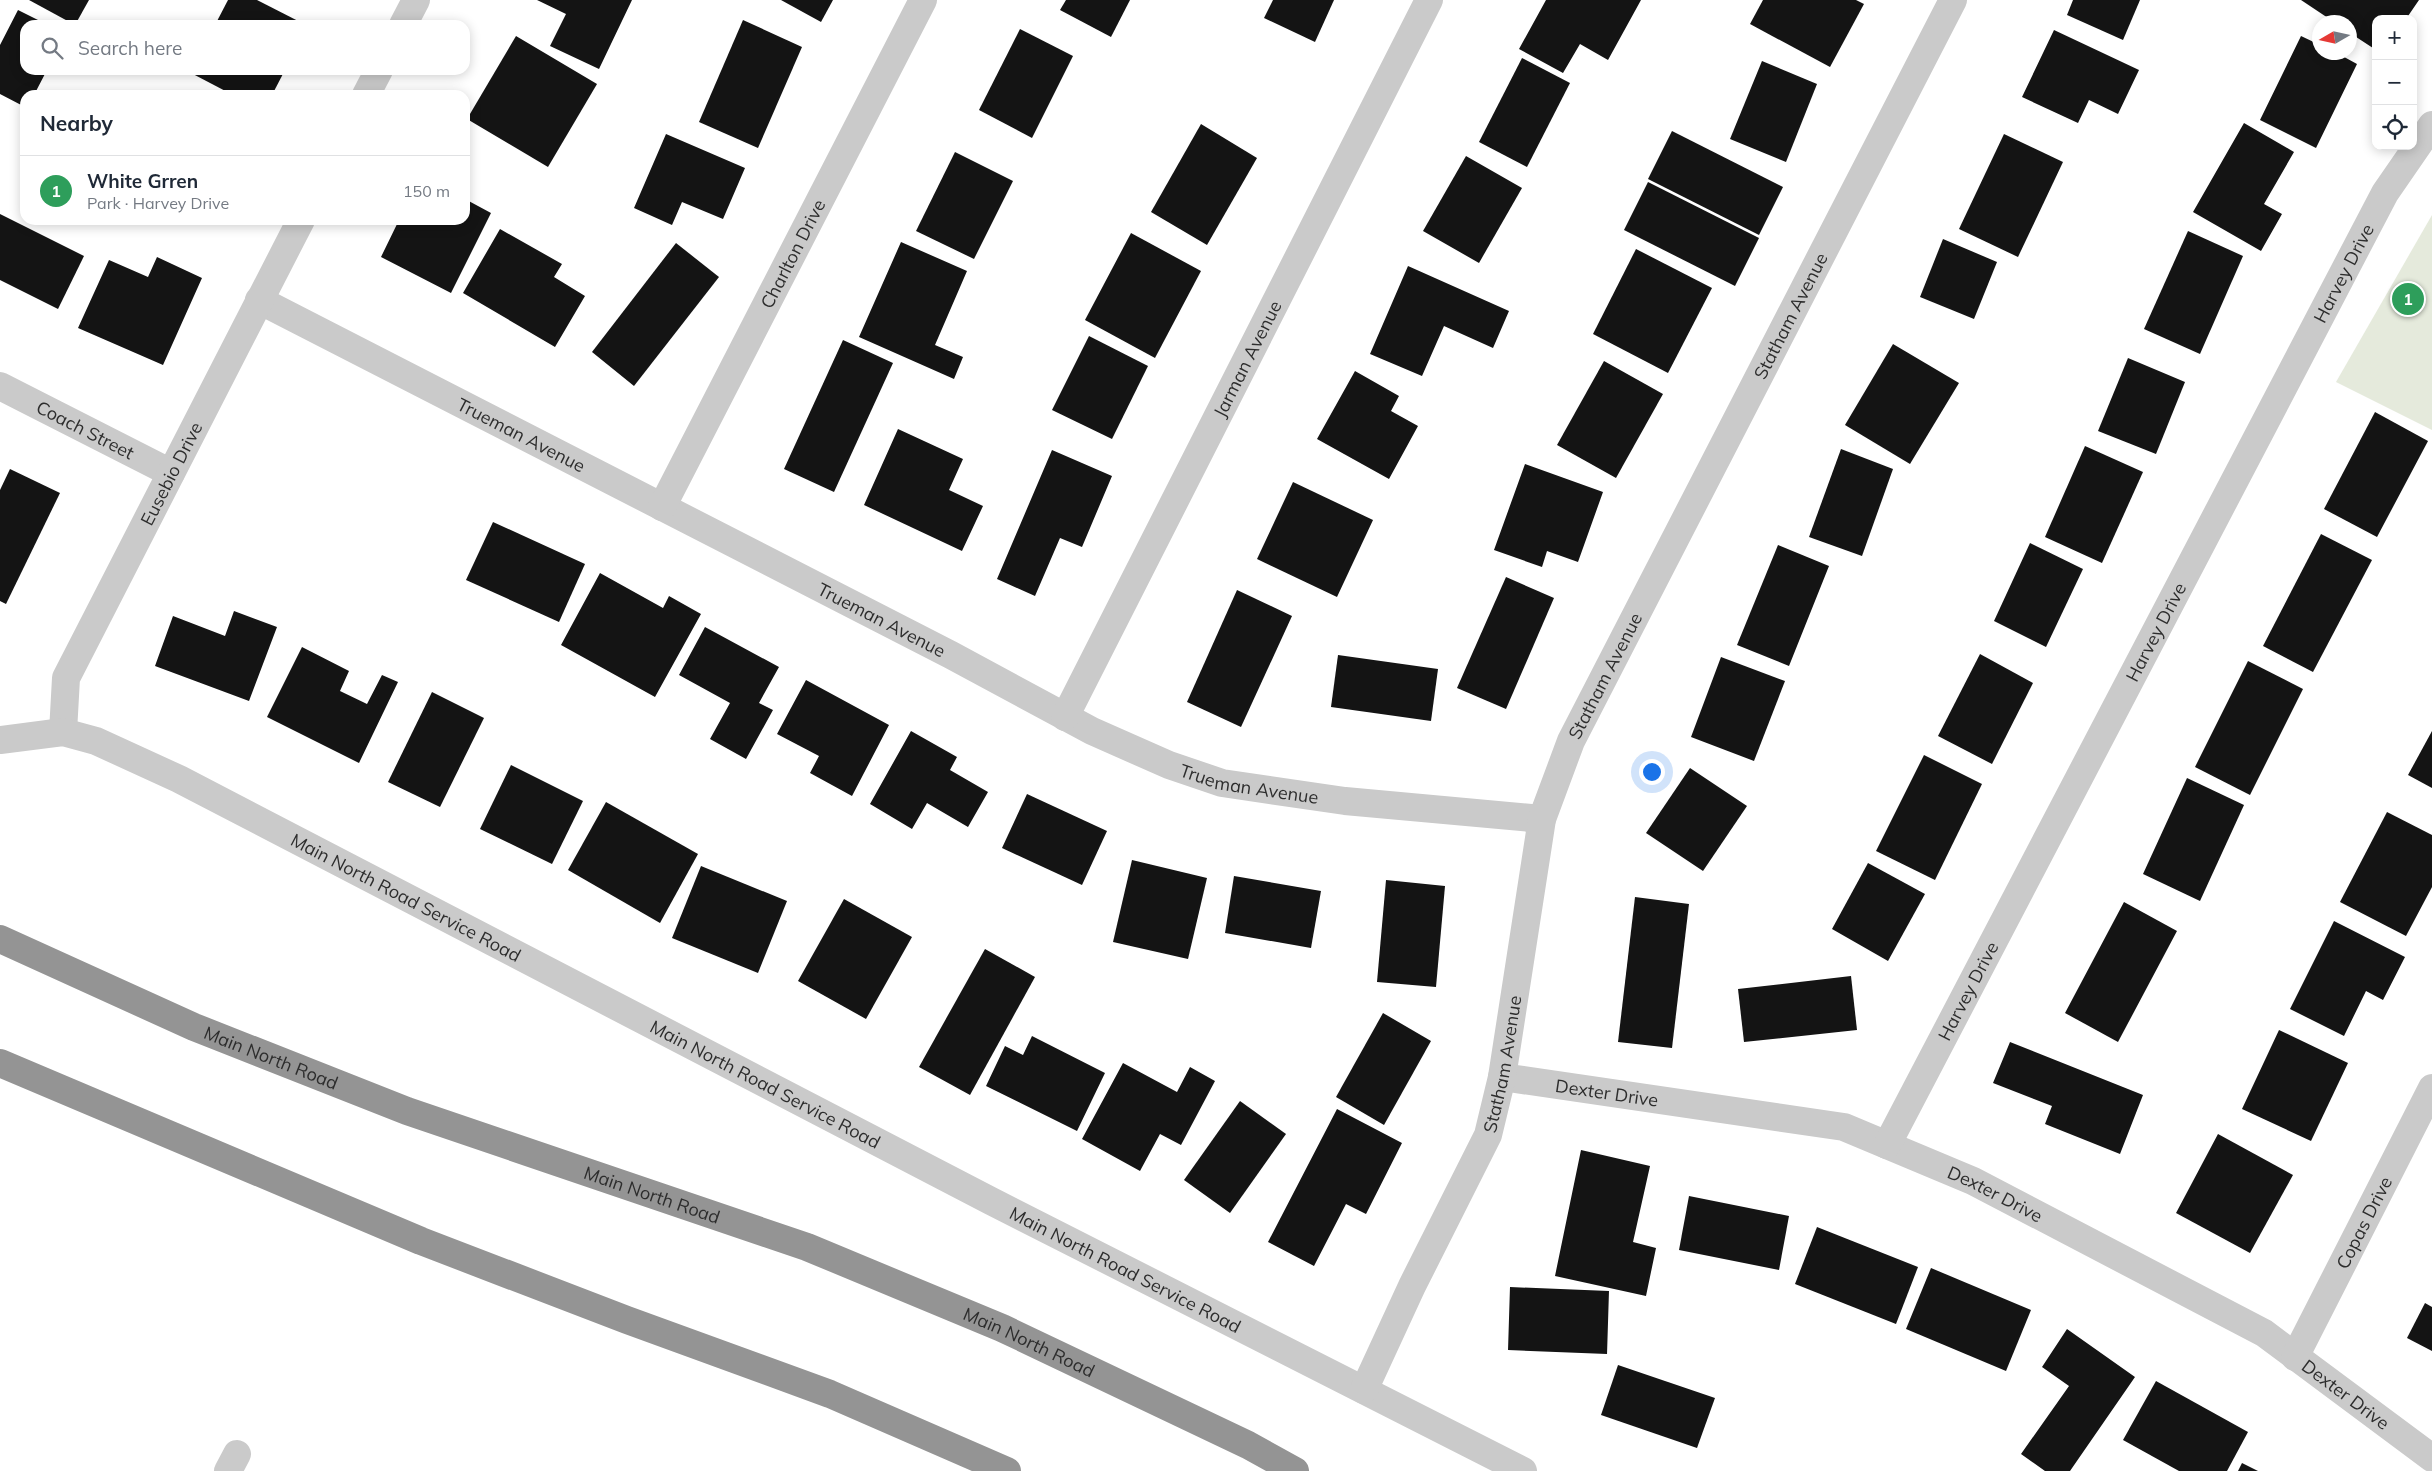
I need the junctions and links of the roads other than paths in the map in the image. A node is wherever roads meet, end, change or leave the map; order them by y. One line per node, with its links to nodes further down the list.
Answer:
1 (416, 0): 5 (street)
2 (923, 0): 13 (street, Charlton Drive)
3 (1429, 0): 14 (street, Jarman Avenue)
4 (1953, 0): 17 (street, Statham Avenue)
5 (406, 20)
6 (376, 75): 7 (street)
7 (369, 90)
8 (2432, 125): 22 (street, Harvey Drive)
9 (298, 225): 10 (street, Eusebio Drive)
10 (259, 300): 12 (street, Eusebio Drive); 13 (street, Trueman Avenue)
11 (0, 386): 12 (street, Coach Street)
12 (171, 473): 15 (street, Eusebio Drive)
13 (662, 507): 14 (street, Trueman Avenue)
14 (1065, 717): 17 (street, Trueman Avenue)
15 (63, 732): 16 (street, Main North Road Service Road); 24 (street, Main North Road Service Road)
16 (0, 740)
17 (1542, 819): 20 (street, Statham Avenue)
18 (0, 939): 27 (highway, Main North Road)
19 (0, 1063): 26 (highway)
20 (1502, 1077): 22 (street, Dexter Drive); 24 (street, Statham Avenue)
21 (2432, 1088): 23 (street, Copas Drive)
22 (1886, 1145): 23 (street, Dexter Drive)
23 (2295, 1356): 25 (street, Dexter Drive)
24 (1364, 1390): 28 (street, Main North Road Service Road)
25 (2432, 1458)
26 (1007, 1471)
27 (1295, 1471)
28 (1523, 1471)

